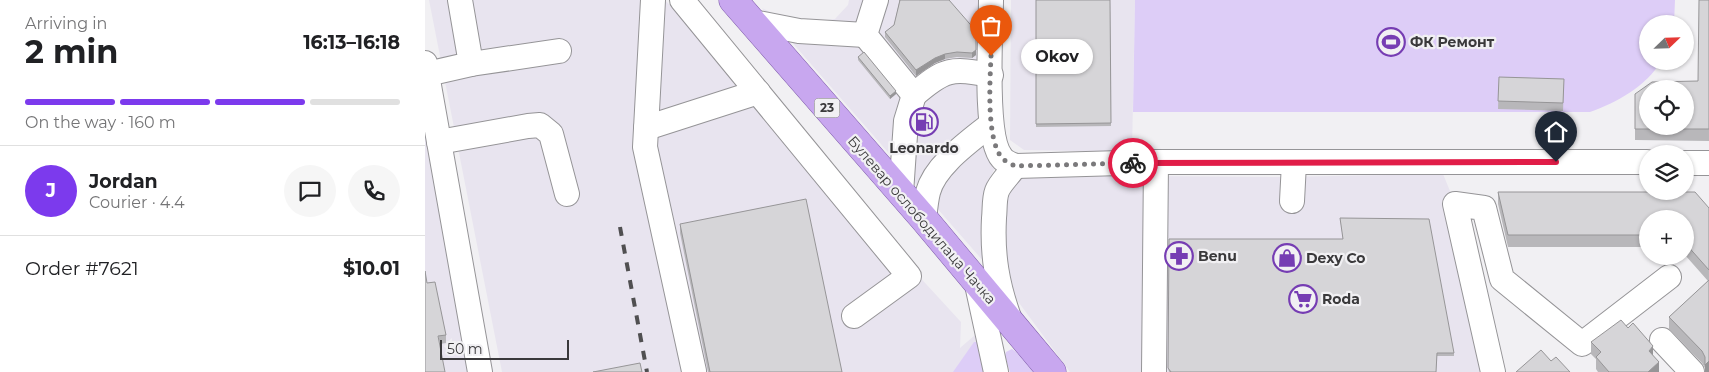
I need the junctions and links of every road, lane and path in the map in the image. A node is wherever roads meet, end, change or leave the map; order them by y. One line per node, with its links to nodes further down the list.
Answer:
1 (460, 0): 10 (street)
2 (653, 0): 16 (street)
3 (682, 0): 13 (street)
4 (733, 0): 7 (main road, Булевар ослободилаца Чачка / 23)
5 (877, 0): 8 (street)
6 (991, 0): 12 (street)
7 (753, 22): 8 (street); 24 (main road, Булевар ослободилаца Чачка / 23)
8 (865, 35): 14 (street)
9 (559, 50): 10 (street)
10 (471, 64): 11 (street)
11 (426, 68): 17 (street)
12 (991, 75): 14 (street); 15 (street)
13 (758, 92): 16 (street); 30 (street)
14 (915, 95): 24 (street)
15 (991, 124): 23 (street); 27 (street)
16 (646, 128): 33 (street)
17 (439, 142): 25 (street); 34 (street)
18 (1156, 162): 20 (street); 23 (street); 37 (street)
19 (1639, 162): 20 (street)
20 (1293, 163): 26 (street)
21 (1694, 163): 22 (street)
22 (1709, 163)
23 (1015, 166): 31 (street)
24 (901, 193): 27 (main road, Булевар ослободилаца Чачка / 23)
25 (567, 194)
26 (1293, 201)
27 (924, 219): 29 (main road, Булевар ослободилаца Чачка / 23)
28 (1669, 277): 38 (street)
29 (976, 280): 31 (main road, Булевар ослободилаца Чачка / 23); 35 (street)
30 (854, 316)
31 (1011, 324): 36 (main road, Булевар ослободилаца Чачка / 23)
32 (1662, 340): 39 (street)
33 (694, 371)
34 (480, 372)
35 (996, 372)
36 (1052, 372)
37 (1154, 372)
38 (1493, 372)
39 (1692, 372)

